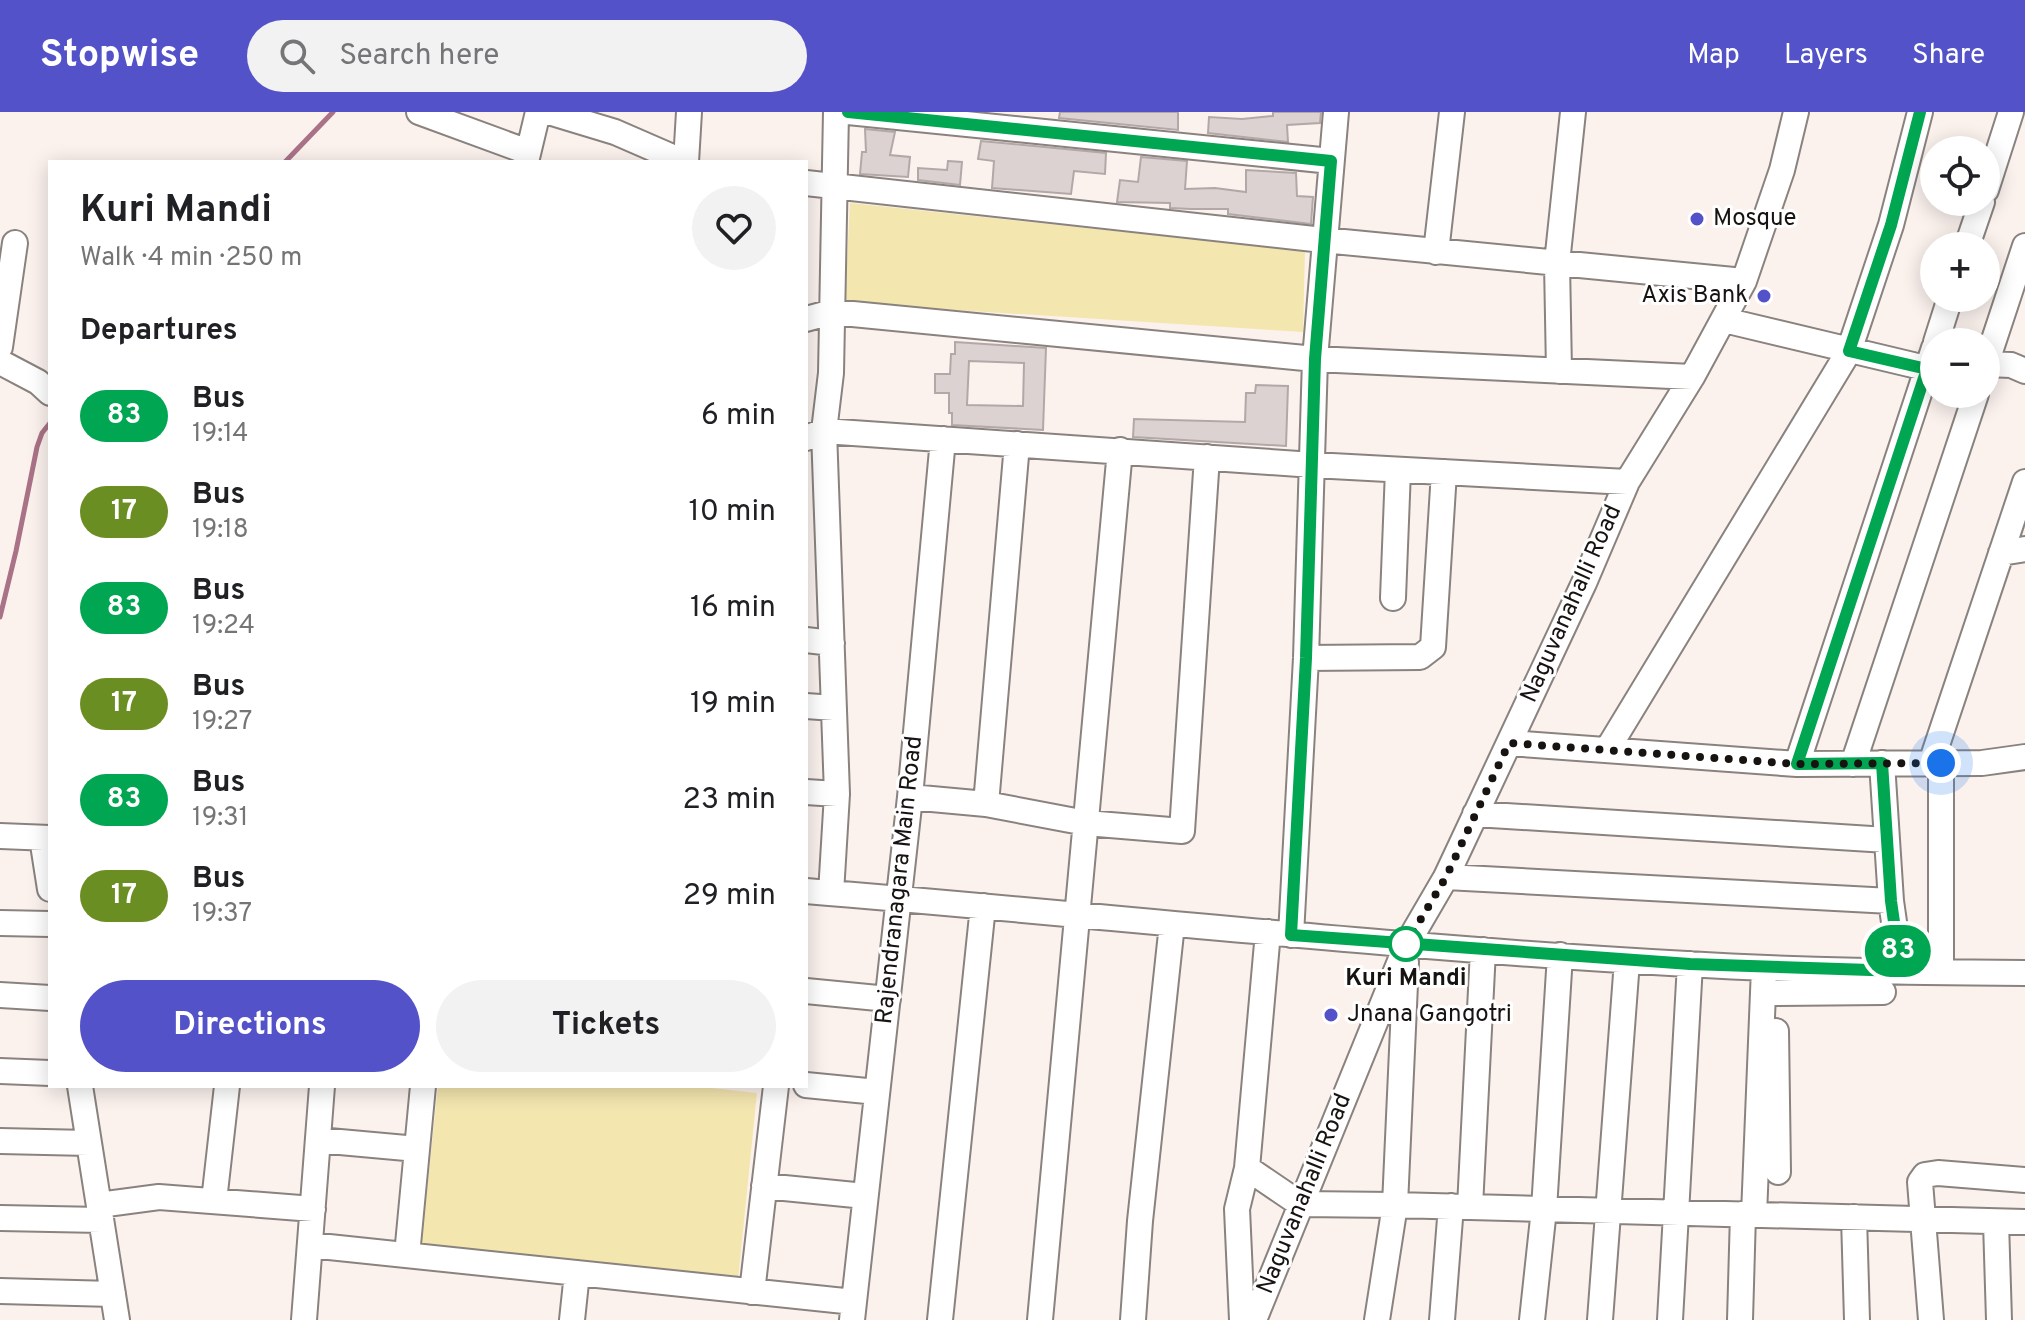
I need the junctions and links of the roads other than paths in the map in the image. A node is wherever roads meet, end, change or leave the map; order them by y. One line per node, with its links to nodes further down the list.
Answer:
1 (419, 112): 14 (street)
2 (538, 112): 14 (street)
3 (549, 112): 15 (street)
4 (689, 112): 16 (street)
5 (836, 112): 19 (street)
6 (848, 112): 17 (street)
7 (1336, 112): 17 (street)
8 (1452, 112): 23 (street)
9 (1573, 112): 24 (street)
10 (1796, 112): 25 (street, Naguvanahalli Road)
11 (1920, 112): 30 (street)
12 (2011, 112): 13 (street)
13 (2000, 146)
14 (527, 157)
15 (680, 160)
16 (685, 160)
17 (1331, 161): 20 (street)
18 (808, 183): 19 (street)
19 (834, 186): 20 (street); 26 (street)
20 (1323, 240): 23 (street); 31 (street)
21 (15, 243): 29 (street)
22 (2025, 246): 35 (street)
23 (1436, 252): 24 (street)
24 (1557, 263): 25 (street); 34 (street)
25 (1744, 281): 28 (street, Naguvanahalli Road)
26 (832, 312): 27 (street); 31 (street); 36 (street)
27 (808, 318)
28 (1724, 320): 30 (street); 38 (street, Naguvanahalli Road)
29 (0, 347)
30 (1849, 351): 32 (street); 61 (street)
31 (1315, 359): 34 (street); 47 (street)
32 (1920, 360)
33 (0, 362): 39 (street)
34 (1559, 371): 38 (street)
35 (2025, 371)
36 (831, 373): 37 (street); 42 (street)
37 (808, 377)
38 (1692, 377): 50 (street, Naguvanahalli Road)
39 (48, 391)
40 (1920, 398): 64 (street)
41 (1971, 408): 65 (street)
42 (815, 435): 43 (street); 53 (street)
43 (943, 439): 44 (street); 69 (street, Rajendranagara Main Road)
44 (1017, 444): 45 (street); 70 (street)
45 (1120, 450): 46 (street); 72 (street)
46 (1207, 457): 47 (street); 72 (street)
47 (1313, 465): 48 (street); 57 (street)
48 (1398, 470): 49 (street); 54 (street)
49 (1444, 472): 50 (street); 57 (street)
50 (1627, 482): 60 (street, Naguvanahalli Road)
51 (2025, 482): 52 (street)
52 (2013, 551): 63 (street)
53 (818, 572): 56 (street)
54 (1393, 598)
55 (808, 640): 56 (street)
56 (832, 643): 59 (street)
57 (1306, 658): 87 (street)
58 (808, 706): 59 (street)
59 (834, 708): 68 (street)
60 (1509, 743): 61 (street); 71 (street, Naguvanahalli Road)
61 (1607, 750): 64 (street)
62 (1882, 763): 63 (street); 65 (street); 75 (street)
63 (1936, 763): 66 (street); 95 (street)
64 (1797, 764): 65 (street)
65 (1853, 764)
66 (2024, 765)
67 (808, 792): 68 (street)
68 (837, 794): 79 (street)
69 (910, 797): 70 (street); 80 (street, Rajendranagara Main Road)
70 (986, 804): 72 (street)
71 (1475, 814): 75 (street); 77 (street, Naguvanahalli Road)
72 (1086, 823): 83 (street)
73 (0, 836): 74 (street)
74 (46, 838): 76 (street)
75 (1887, 840): 81 (street)
76 (48, 864)
77 (1446, 877): 81 (street); 88 (street, Naguvanahalli Road)
78 (808, 891): 79 (street)
79 (831, 893): 80 (street)
80 (899, 898): 82 (street); 102 (street, Rajendranagara Main Road)
81 (1891, 901): 94 (street)
82 (983, 906): 83 (street); 146 (street)
83 (1076, 915): 86 (street); 147 (street)
84 (0, 923): 85 (street)
85 (48, 924)
86 (1172, 924): 87 (street); 148 (street)
87 (1280, 934): 88 (street); 116 (street)
88 (1407, 944): 89 (street); 122 (street, Naguvanahalli Road); 123 (street)
89 (1483, 950): 90 (street); 124 (street)
90 (1560, 955): 91 (street); 126 (street)
91 (1627, 961): 92 (street); 127 (street)
92 (1690, 964): 93 (street); 129 (street)
93 (1770, 968): 94 (street); 99 (street); 130 (street)
94 (1901, 971): 95 (street)
95 (1941, 972): 96 (street)
96 (2025, 973)
97 (808, 991): 102 (street)
98 (1883, 992): 99 (street)
99 (1776, 993): 117 (street)
100 (0, 995): 101 (street)
101 (48, 998)
102 (888, 999): 111 (street, Rajendranagara Main Road)
103 (0, 1071): 104 (street)
104 (48, 1073)
105 (808, 1085): 111 (street)
106 (80, 1088): 114 (street)
107 (227, 1088): 121 (street)
108 (322, 1088): 112 (street)
109 (423, 1088): 115 (street)
110 (776, 1088): 119 (street)
111 (877, 1092): 120 (street, Rajendranagara Main Road)
112 (318, 1140): 115 (street); 125 (street)
113 (0, 1141): 114 (street)
114 (89, 1143): 128 (street)
115 (417, 1149): 137 (street)
116 (1247, 1168): 122 (street); 149 (street)
117 (1778, 1172)
118 (2025, 1180): 133 (street)
119 (764, 1186): 120 (street); 140 (street)
120 (865, 1196): 142 (street, Rajendranagara Main Road)
121 (214, 1201): 125 (street); 128 (street)
122 (1300, 1204): 123 (street); 150 (street, Naguvanahalli Road)
123 (1395, 1205): 124 (street); 151 (street)
124 (1461, 1207): 126 (street); 152 (street)
125 (313, 1209): 136 (street)
126 (1544, 1209): 127 (street); 153 (street)
127 (1607, 1211): 129 (street); 154 (street)
128 (100, 1212): 132 (street); 141 (street)
129 (1677, 1213): 130 (street); 155 (street)
130 (1748, 1215): 131 (street); 156 (street)
131 (1854, 1217): 133 (street); 157 (street)
132 (0, 1218)
133 (1921, 1219): 134 (street); 158 (street)
134 (1996, 1222): 135 (street); 159 (street)
135 (2025, 1222)
136 (310, 1245): 137 (street); 144 (street)
137 (407, 1255): 138 (street)
138 (577, 1273): 140 (street); 145 (street)
139 (0, 1291): 141 (street)
140 (752, 1292): 142 (street)
141 (113, 1294): 143 (street)
142 (853, 1311)
143 (117, 1320)
144 (304, 1320)
145 (572, 1320)
146 (940, 1320)
147 (1040, 1320)
148 (1133, 1320)
149 (1242, 1320)
150 (1254, 1320)
151 (1377, 1320)
152 (1442, 1320)
153 (1532, 1320)
154 (1600, 1320)
155 (1670, 1320)
156 (1740, 1320)
157 (1857, 1320)
158 (1931, 1320)
159 (1999, 1320)

